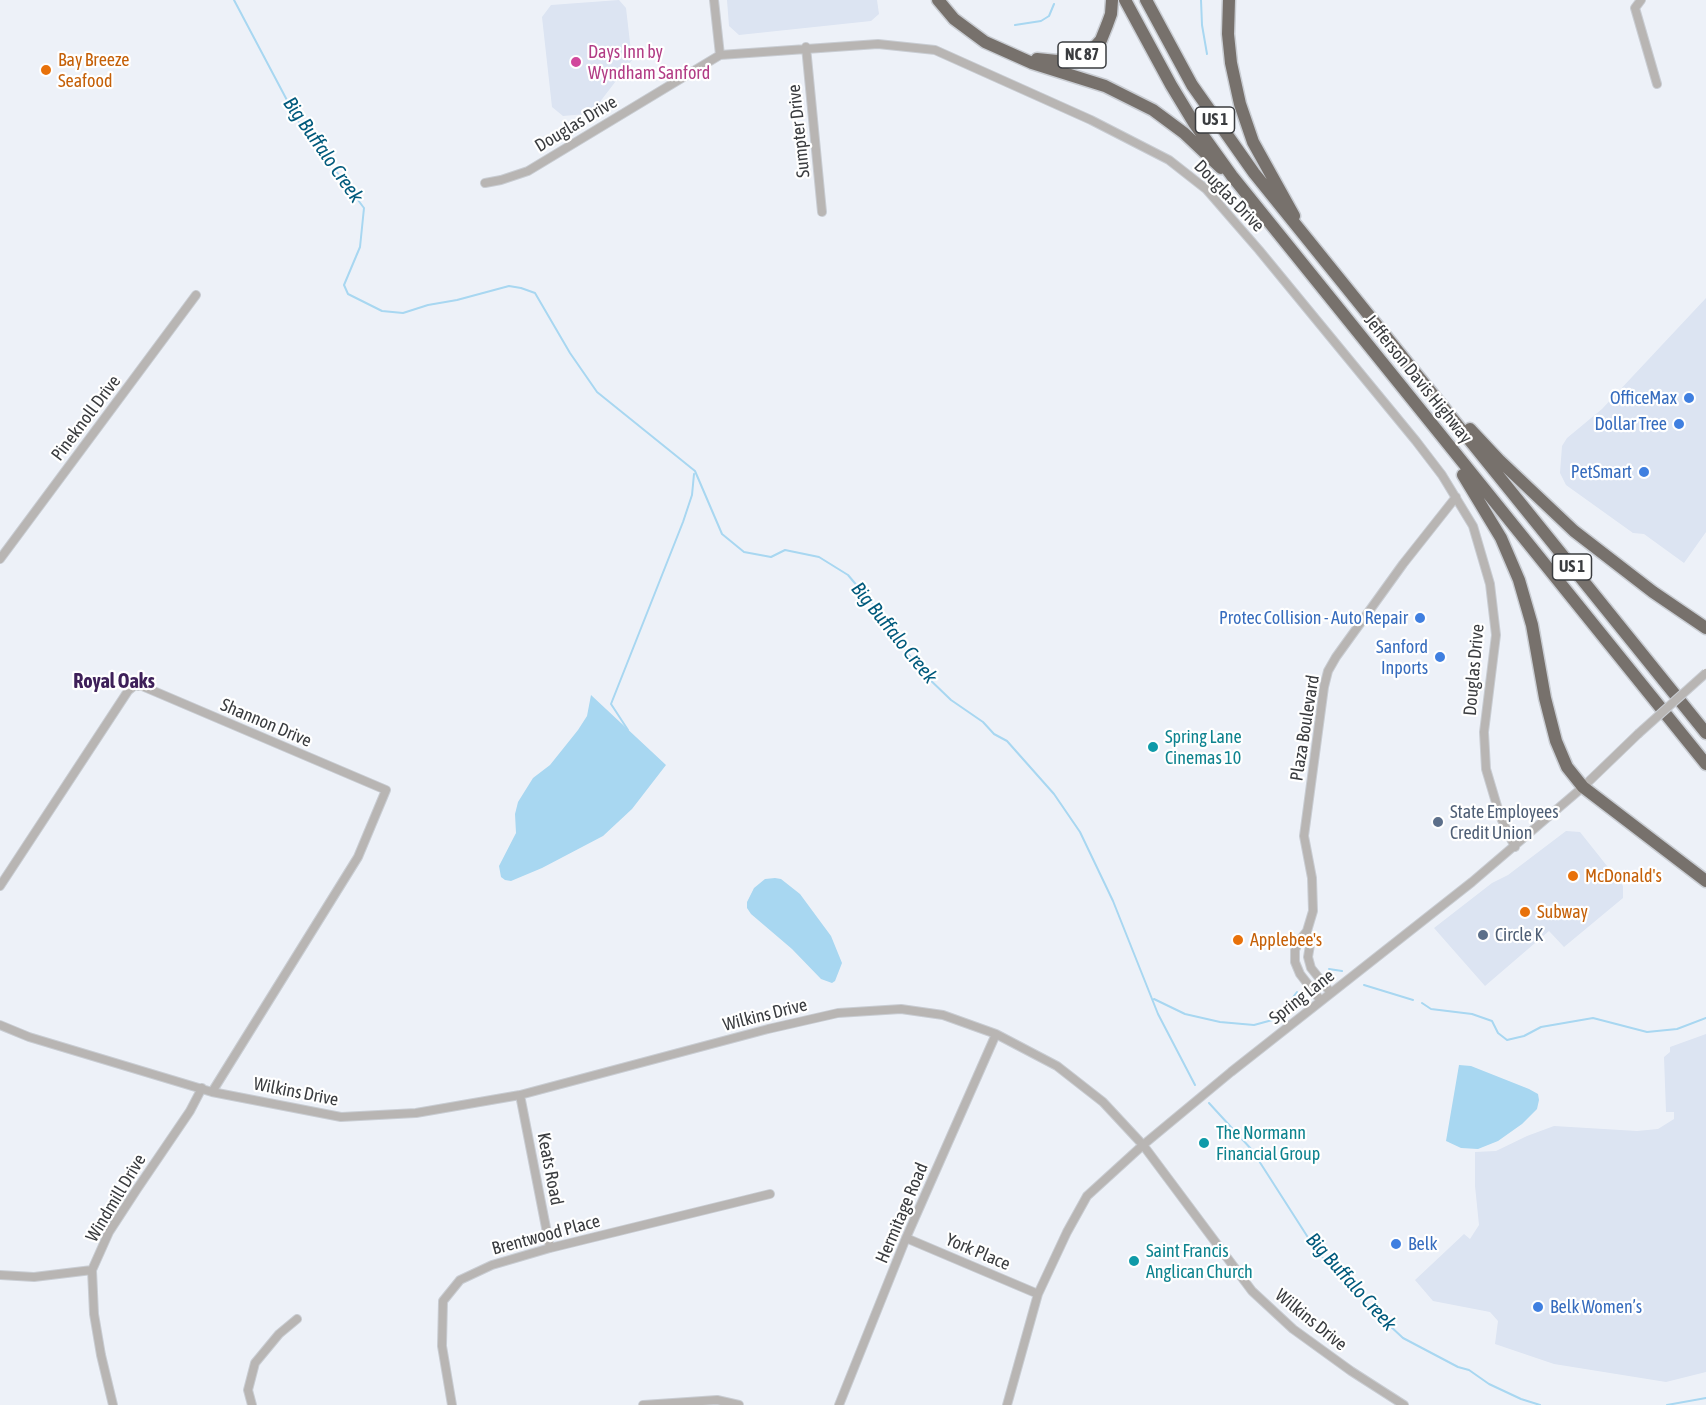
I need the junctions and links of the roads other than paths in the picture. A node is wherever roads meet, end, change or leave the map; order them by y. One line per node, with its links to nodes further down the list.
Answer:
1 (714, 0): 9 (street)
2 (938, 0): 10 (highway, NC 87)
3 (1112, 0): 10 (highway, NC 87)
4 (1125, 0): 12 (highway, Jefferson Davis Highway / US 1)
5 (1146, 0): 15 (highway, Jefferson Davis Highway / US 1)
6 (1229, 0): 15 (highway)
7 (1641, 0): 11 (street)
8 (806, 48): 9 (street, Douglas Drive); 14 (street, Sumpter Drive); 19 (street, Douglas Drive)
9 (720, 55): 13 (street, Douglas Drive)
10 (1017, 55): 12 (highway)
11 (1657, 84)
12 (1232, 176): 18 (highway, Jefferson Davis Highway / US 1)
13 (485, 183)
14 (822, 212)
15 (1300, 231): 17 (highway, Jefferson Davis Highway / US 1)
16 (196, 295): 20 (street, Pineknoll Drive)
17 (1438, 401): 21 (highway); 23 (highway, Jefferson Davis Highway / US 1)
18 (1454, 452): 24 (highway, Jefferson Davis Highway / US 1); 25 (highway)
19 (1456, 497): 26 (street, Douglas Drive); 29 (street, Plaza Boulevard)
20 (0, 559)
21 (1706, 628)
22 (1706, 673): 25 (street, Spring Lane, bridge)
23 (1706, 733)
24 (1706, 764)
25 (1583, 787): 26 (street, Spring Lane); 27 (highway)
26 (1515, 847): 30 (street, Spring Lane)
27 (1706, 881)
28 (0, 886): 35 (street, Shannon Drive)
29 (1307, 931): 30 (street, Plaza Boulevard); 31 (street, Plaza Boulevard)
30 (1330, 993): 31 (street, Spring Lane)
31 (1321, 1001): 37 (street, Spring Lane)
32 (0, 1025): 34 (street, Wilkins Drive)
33 (996, 1034): 36 (street, Wilkins Drive); 37 (street, Wilkins Drive); 39 (street, Hermitage Road)
34 (202, 1089): 35 (street, Wilkins Drive); 41 (street, Windmill Drive)
35 (212, 1092): 36 (street, Wilkins Drive)
36 (520, 1095): 40 (street, Keats Road)
37 (1143, 1145): 43 (street, Spring Lane); 52 (street, Wilkins Drive)
38 (770, 1194): 40 (street, Brentwood Place)
39 (906, 1238): 43 (street, York Place); 50 (street, Hermitage Road)
40 (550, 1248): 47 (street, Brentwood Place)
41 (92, 1270): 42 (street); 45 (street, Windmill Drive)
42 (0, 1275)
43 (1038, 1294): 51 (street, Spring Lane)
44 (297, 1319): 46 (street)
45 (114, 1405)
46 (252, 1405)
47 (452, 1405)
48 (643, 1405): 49 (street)
49 (739, 1405)
50 (840, 1405)
51 (1007, 1405)
52 (1404, 1405)

